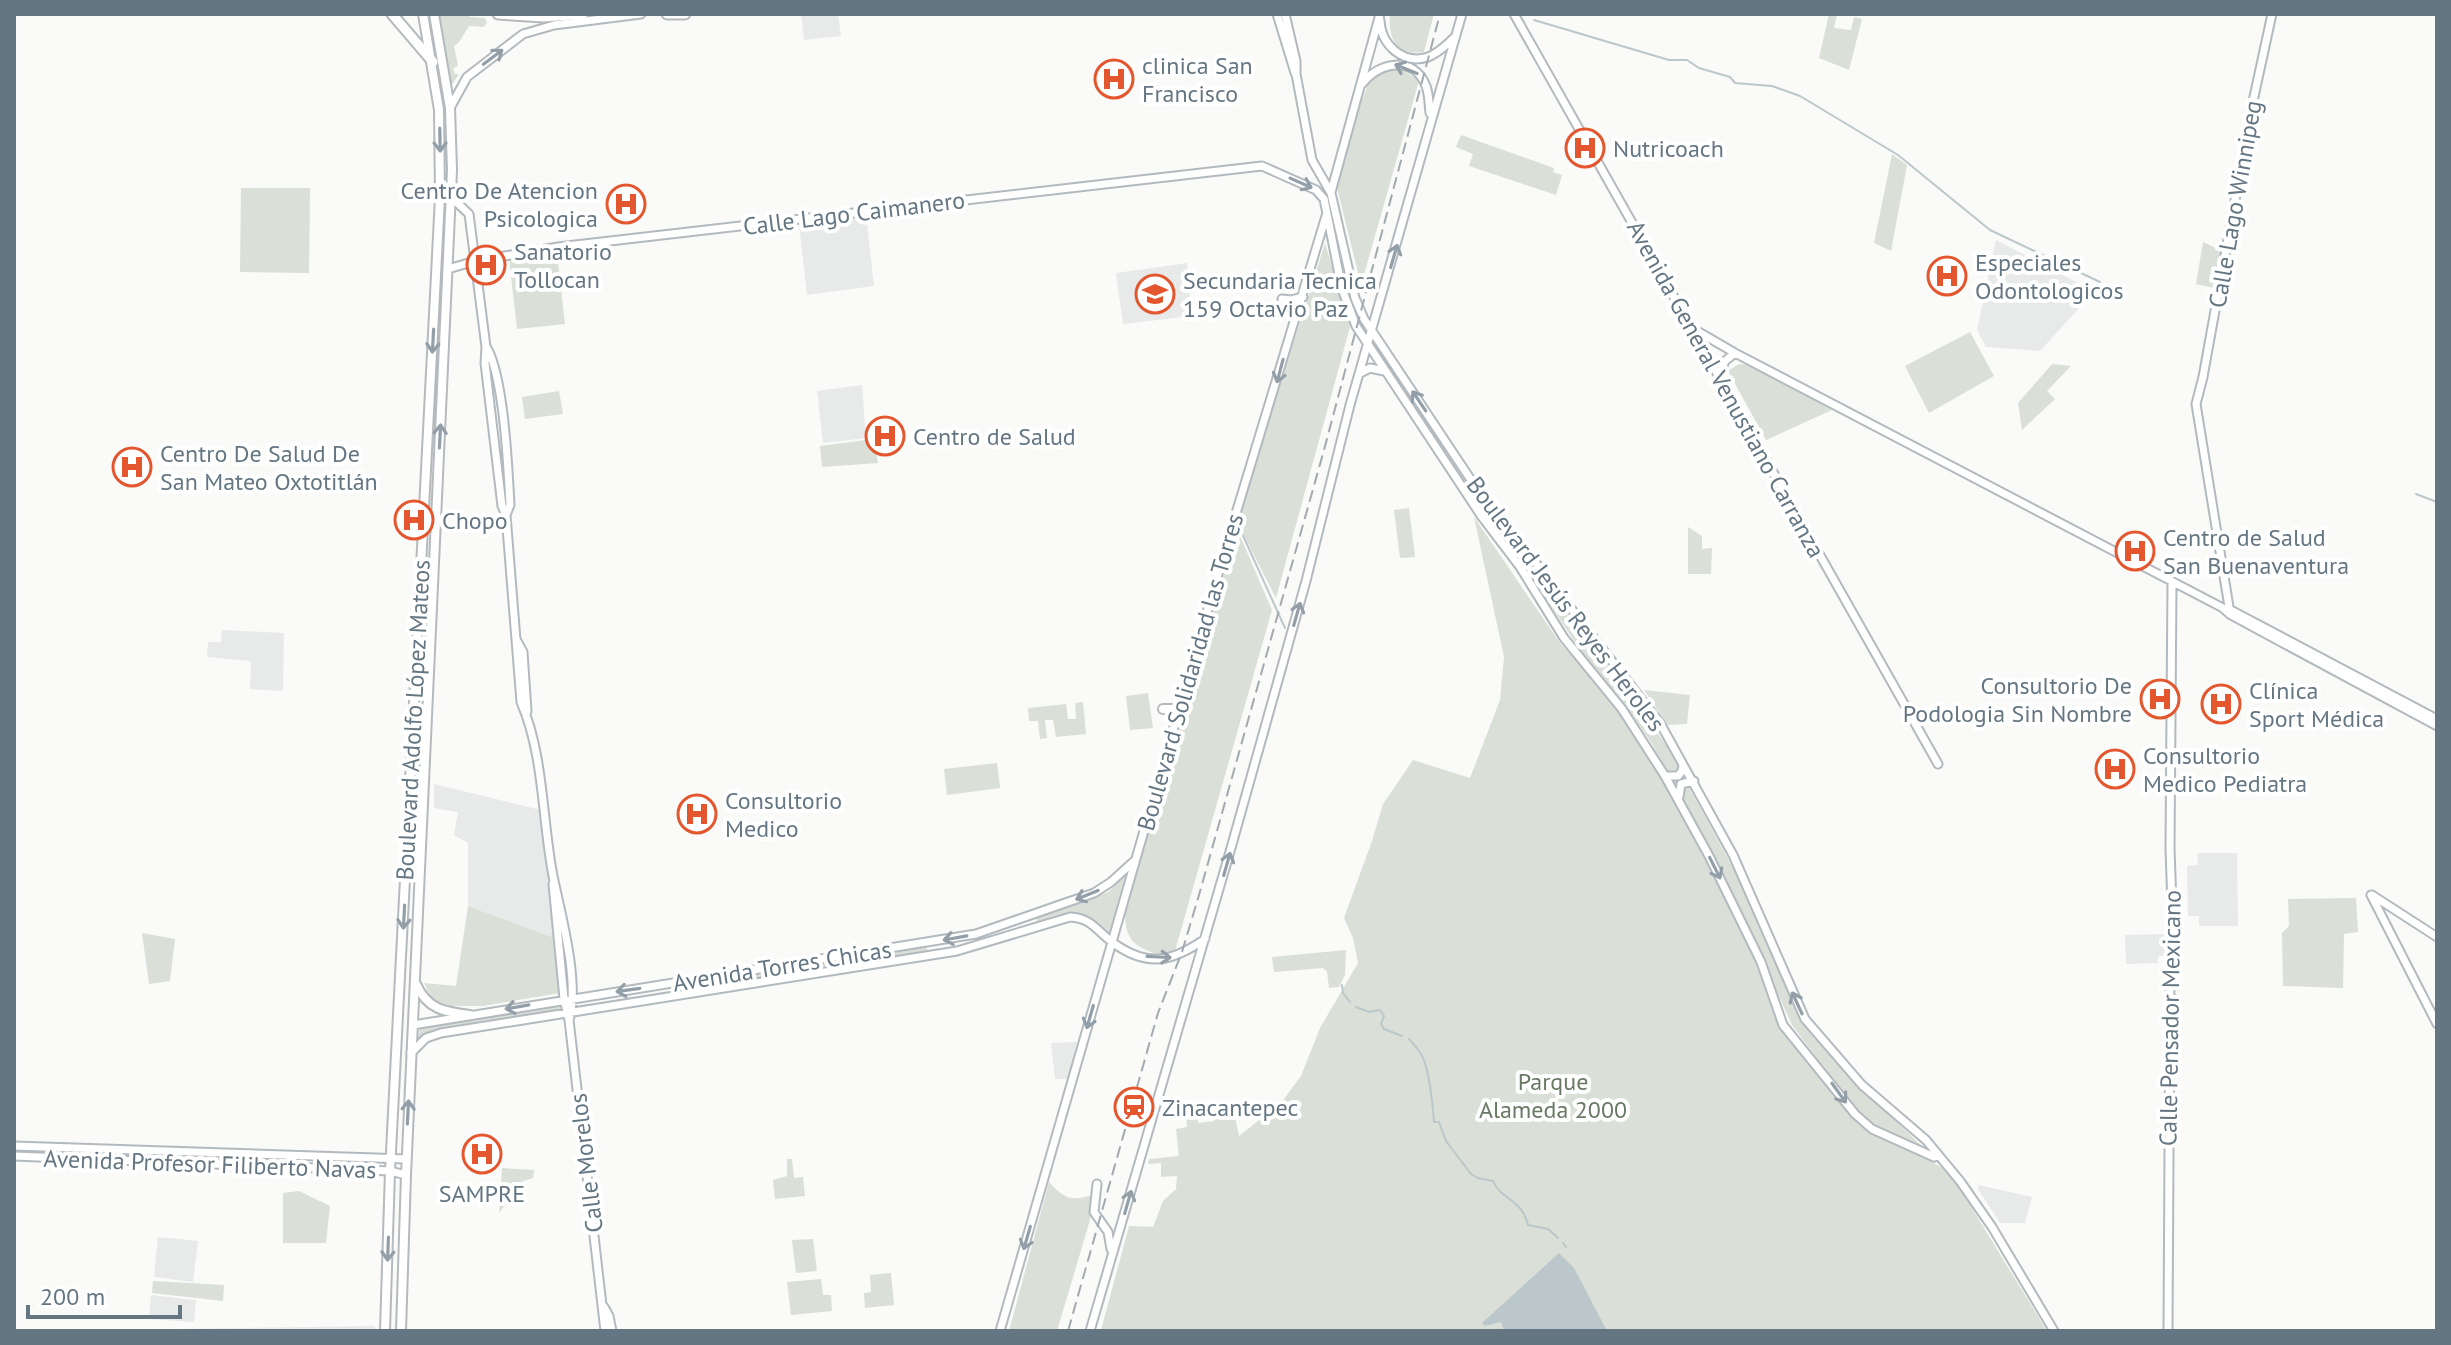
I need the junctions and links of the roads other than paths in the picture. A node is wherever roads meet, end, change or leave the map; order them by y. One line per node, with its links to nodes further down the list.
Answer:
1 (392, 14): 17 (highway)
2 (423, 14): 17 (main road, Boulevard Adolfo López Mateos)
3 (434, 14): 20 (main road, Boulevard Adolfo López Mateos)
4 (498, 14): 15 (highway)
5 (583, 14): 15 (highway)
6 (641, 14): 15 (main road)
7 (667, 14): 8 (highway)
8 (685, 14)
9 (1277, 14): 18 (main road)
10 (1285, 14): 18 (main road)
11 (1380, 14): 16 (main road); 19 (main road, Boulevard Solidaridad las Torres)
12 (1462, 14): 16 (main road)
13 (1514, 14): 29 (main road, Avenida General Venustiano Carranza)
14 (2272, 14): 41 (main road, Calle Lago Winnipeg)
15 (548, 21): 20 (main road, one-way to 15)
16 (1456, 36): 21 (main road)
17 (433, 62): 69 (main road, Boulevard Adolfo López Mateos, one-way to 69)
18 (1296, 74): 22 (main road)
19 (1357, 90): 21 (main road, one-way to 19); 22 (main road, Boulevard Solidaridad las Torres)
20 (450, 108): 23 (main road, Boulevard Adolfo López Mateos)
21 (1431, 119): 30 (main road, one-way to 21)
22 (1331, 193): 24 (main road, Boulevard Solidaridad las Torres); 30 (main road, Boulevard Jesús Reyes Heroles)
23 (451, 197): 25 (main road, Calle Morelos); 26 (main road, Boulevard Adolfo López Mateos)
24 (1326, 214): 25 (main road, Calle Lago Caimanero, one-way to 24); 27 (main road, Boulevard Solidaridad las Torres); 31 (main road, Boulevard Jesús Reyes Heroles)
25 (475, 261): 26 (main road, Calle Lago Caimanero); 64 (main road, Calle Morelos)
26 (448, 269): 60 (main road, Boulevard Adolfo López Mateos, one-way to 26)
27 (1303, 297): 28 (main road); 43 (main road, Boulevard Solidaridad las Torres, one-way to 43)
28 (1282, 299)
29 (1690, 327): 32 (main road); 35 (main road, Avenida General Venustiano Carranza)
30 (1372, 330): 31 (main road); 36 (main road, Boulevard Jesús Reyes Heroles, one-way to 30)
31 (1368, 345): 33 (main road, Boulevard Jesús Reyes Heroles); 34 (main road)
32 (1735, 353): 35 (main road); 40 (main road)
33 (1385, 371): 34 (main road); 37 (main road, Boulevard Jesús Reyes Heroles)
34 (1360, 373): 55 (main road, one-way to 34)
35 (1718, 377): 47 (main road, Avenida General Venustiano Carranza)
36 (1438, 429): 37 (main road); 38 (main road, Boulevard Jesús Reyes Heroles)
37 (1429, 437): 39 (main road, Boulevard Jesús Reyes Heroles)
38 (1494, 510): 39 (main road); 46 (main road, Boulevard Jesús Reyes Heroles)
39 (1482, 517): 48 (main road, Boulevard Jesús Reyes Heroles)
40 (2172, 582): 41 (main road); 90 (main road, Calle Pensador Mexicano)
41 (2227, 611): 44 (main road); 45 (main road)
42 (1163, 709): 43 (main road)
43 (1179, 709): 51 (main road, Boulevard Solidaridad las Torres)
44 (2437, 719)
45 (2437, 726)
46 (1683, 763): 48 (main road); 49 (main road, Boulevard Jesús Reyes Heroles)
47 (1938, 764)
48 (1665, 776): 50 (main road, Boulevard Jesús Reyes Heroles)
49 (1694, 781): 50 (main road); 73 (main road, Boulevard Jesús Reyes Heroles, one-way to 49)
50 (1679, 799): 73 (main road, Boulevard Jesús Reyes Heroles, one-way to 73)
51 (1135, 860): 52 (main road, Avenida Torres Chicas, one-way to 52); 57 (main road, Boulevard Solidaridad las Torres)
52 (1030, 915): 53 (main road); 56 (main road, Avenida Torres Chicas, one-way to 56)
53 (1033, 928): 57 (main road, Avenida Torres Chicas); 58 (main road, Avenida Torres Chicas)
54 (2437, 937): 67 (main road)
55 (1205, 939): 57 (main road, one-way to 55); 81 (main road, one-way to 55)
56 (930, 942): 58 (main road); 59 (main road, Avenida Torres Chicas)
57 (1111, 942): 87 (main road, Boulevard Solidaridad las Torres, one-way to 87)
58 (933, 955): 62 (main road, Avenida Torres Chicas)
59 (699, 979): 61 (main road, Avenida Torres Chicas); 62 (main road)
60 (415, 982): 65 (main road); 68 (main road, Boulevard Adolfo López Mateos)
61 (684, 982): 63 (main road); 64 (main road, Avenida Torres Chicas, one-way to 64)
62 (702, 993): 63 (main road, Avenida Torres Chicas)
63 (686, 996): 66 (main road, Avenida Torres Chicas)
64 (568, 999): 65 (main road, Avenida Torres Chicas, one-way to 65); 66 (main road, Calle Morelos)
65 (470, 1015): 68 (main road, Avenida Torres Chicas)
66 (569, 1016): 70 (main road, Avenida Torres Chicas); 82 (main road, Calle Morelos)
67 (2437, 1024)
68 (413, 1025): 69 (main road); 70 (main road, Boulevard Adolfo López Mateos)
69 (398, 1036): 75 (main road, Boulevard Adolfo López Mateos)
70 (411, 1053): 76 (main road, Boulevard Adolfo López Mateos, one-way to 70)
71 (14, 1146): 72 (main road, Avenida Profesor Filiberto Navas)
72 (182, 1150): 75 (main road, Avenida Profesor Filiberto Navas); 77 (main road)
73 (1938, 1155): 89 (main road, Boulevard Jesús Reyes Heroles)
74 (14, 1156): 77 (main road, Avenida Profesor Filiberto Navas)
75 (391, 1158): 76 (main road, Avenida Profesor Filiberto Navas); 78 (main road, Boulevard Adolfo López Mateos)
76 (406, 1159): 79 (main road, Boulevard Adolfo López Mateos)
77 (182, 1162): 78 (main road, Avenida Profesor Filiberto Navas)
78 (390, 1171): 79 (main road, Avenida Profesor Filiberto Navas); 83 (main road, Boulevard Adolfo López Mateos, one-way to 83)
79 (406, 1175): 84 (main road, Boulevard Adolfo López Mateos)
80 (1097, 1184): 81 (main road)
81 (1111, 1259): 88 (main road)
82 (603, 1305): 85 (main road, Calle Morelos); 86 (main road, Calle Morelos)
83 (385, 1331)
84 (401, 1331)
85 (605, 1331)
86 (612, 1331)
87 (1000, 1331)
88 (1090, 1331)
89 (2054, 1331)
90 (2168, 1331)

